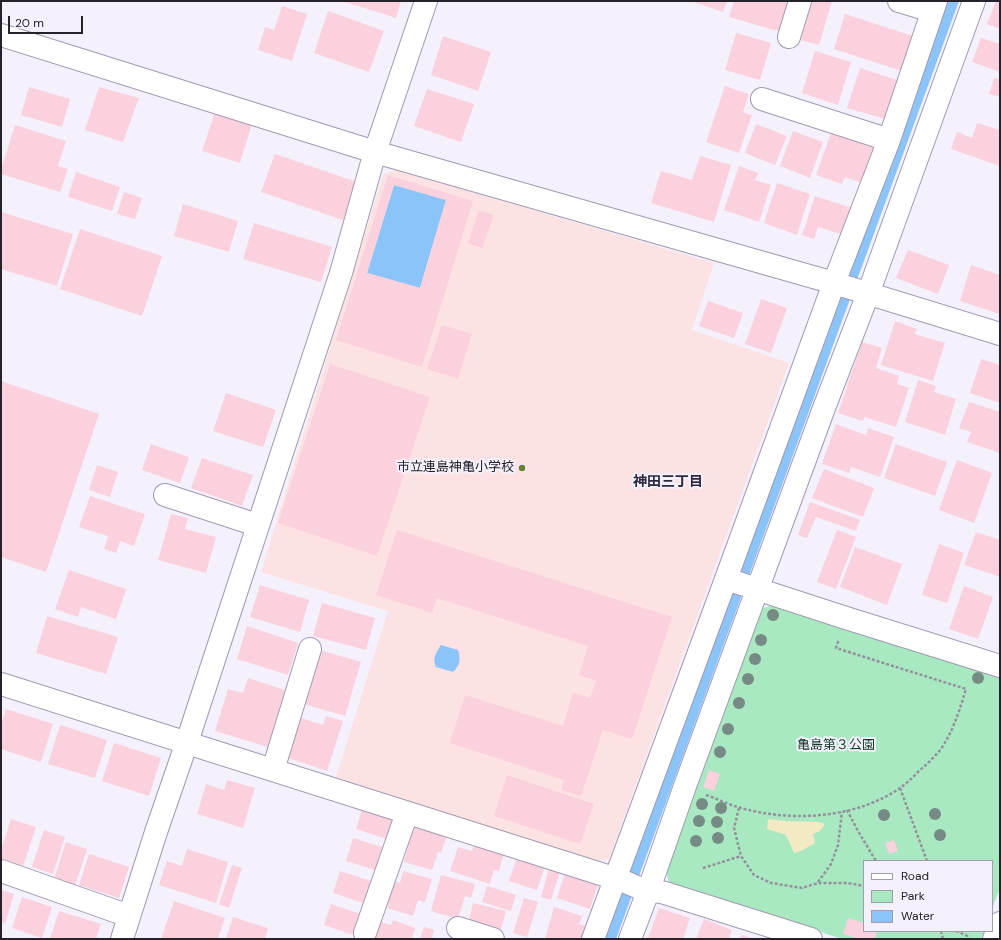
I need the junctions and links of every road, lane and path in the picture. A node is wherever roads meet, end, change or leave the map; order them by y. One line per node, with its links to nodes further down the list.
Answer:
1 (426, 1): 10 (street)
2 (800, 1): 7 (street)
3 (899, 1): 5 (street)
4 (974, 1): 11 (street)
5 (934, 6): 9 (street)
6 (1, 35): 10 (street)
7 (789, 37)
8 (762, 99): 9 (street)
9 (889, 140): 11 (street)
10 (375, 152): 11 (street); 14 (street)
11 (849, 288): 12 (street); 15 (street); 15 (street)
12 (1000, 334)
13 (165, 495): 14 (street)
14 (257, 525): 20 (street)
15 (741, 584): 16 (street); 22 (street); 34 (street)
16 (846, 618): 18 (street); 23 (path)
17 (310, 649): 21 (street)
18 (1000, 666)
19 (1, 684): 20 (street)
20 (187, 742): 21 (street); 36 (street)
21 (273, 770): 27 (street)
22 (685, 786): 24 (path); 34 (street)
23 (900, 788): 25 (path); 30 (path)
24 (740, 808): 26 (path); 28 (path)
25 (847, 810): 26 (path); 29 (path)
26 (842, 812): 33 (path)
27 (407, 813): 34 (street); 40 (street)
28 (741, 856): 31 (path); 33 (path)
29 (875, 860)
30 (927, 860)
31 (703, 868)
32 (1, 871): 36 (street)
33 (818, 883): 35 (path)
34 (631, 884): 43 (street); 44 (street); 45 (street)
35 (863, 886)
36 (129, 916): 41 (street)
37 (1000, 923): 47 (street)
38 (458, 928): 42 (street)
39 (958, 932): 46 (path)
40 (365, 933)
41 (122, 939)
42 (493, 939)
43 (594, 939)
44 (630, 939)
45 (811, 939)
46 (976, 939)
47 (994, 939)

